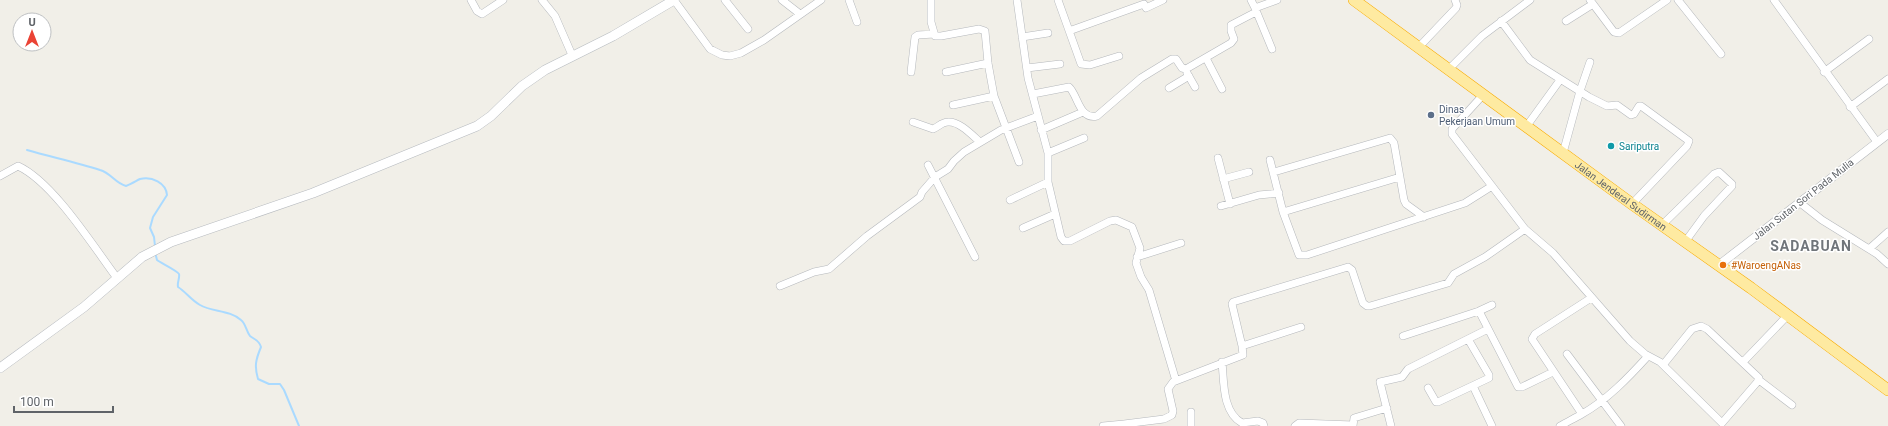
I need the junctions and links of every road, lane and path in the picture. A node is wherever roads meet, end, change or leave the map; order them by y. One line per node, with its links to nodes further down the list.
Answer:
1 (471, 0): 2 (street)
2 (503, 0)
3 (542, 0): 36 (street)
4 (674, 0): 23 (street); 36 (main road)
5 (725, 0): 27 (street)
6 (782, 0): 23 (street)
7 (821, 0): 23 (street)
8 (931, 0): 30 (street)
9 (1017, 0): 31 (street)
10 (1058, 0): 28 (street)
11 (1163, 0): 28 (street)
12 (1251, 0): 22 (street)
13 (1277, 0): 22 (street)
14 (1354, 0): 33 (highway, Jalan Jenderal Sudirman)
15 (1455, 0): 33 (street)
16 (1530, 0): 24 (street)
17 (1667, 0): 21 (street)
18 (1678, 0): 35 (street)
19 (1774, 0): 47 (street)
20 (851, 1): 26 (street)
21 (1592, 2): 25 (street)
22 (1256, 10): 34 (street); 38 (street)
23 (800, 14)
24 (1501, 21): 44 (street); 50 (street)
25 (1566, 21)
26 (857, 22)
27 (748, 29)
28 (1069, 31): 37 (street)
29 (1048, 33): 31 (street)
30 (934, 34): 40 (street); 45 (street)
31 (1022, 38): 42 (street)
32 (1869, 40): 47 (street)
33 (1418, 48): 44 (highway, Jalan Jenderal Sudirman)
34 (1272, 49)
35 (1720, 54)
36 (572, 55): 104 (main road)
37 (1119, 56)
38 (1206, 58): 43 (street); 53 (street)
39 (1590, 62): 54 (street)
40 (988, 63): 46 (street); 57 (street)
41 (1060, 64): 42 (street)
42 (1027, 68): 55 (street)
43 (1184, 69): 48 (street); 60 (street)
44 (1448, 70): 56 (highway, Jalan Jenderal Sudirman)
45 (911, 72)
46 (946, 72)
47 (1824, 72): 59 (street)
48 (1189, 76): 51 (street); 52 (street)
49 (1888, 79): 59 (street)
50 (1560, 80): 54 (street); 63 (street)
51 (1195, 87)
52 (1169, 88)
53 (1222, 89)
54 (1580, 91): 71 (street); 88 (street)
55 (1033, 94): 60 (street); 61 (street)
56 (1483, 95): 63 (highway, Jalan Jenderal Sudirman); 83 (street)
57 (994, 96): 58 (street); 64 (street)
58 (953, 105)
59 (1850, 107): 69 (street)
60 (1083, 112): 65 (street)
61 (1038, 116): 64 (street); 65 (street)
62 (913, 122): 68 (street)
63 (1526, 127): 71 (highway, Jalan Jenderal Sudirman)
64 (1005, 128): 68 (street); 74 (street)
65 (1041, 130): 70 (street)
66 (1888, 134): 69 (street, Jalan Sutan Sori Pada Mulia)
67 (1084, 138): 70 (street)
68 (980, 142): 79 (street)
69 (1877, 142): 86 (street, Jalan Sutan Sori Pada Mulia)
70 (1048, 153): 82 (street)
71 (1563, 153): 88 (highway, Jalan Jenderal Sudirman)
72 (1218, 158): 81 (street)
73 (1270, 160): 77 (street)
74 (1019, 162)
75 (928, 165): 79 (street)
76 (1249, 172): 81 (street)
77 (1274, 172): 80 (street); 84 (street)
78 (0, 176): 104 (street)
79 (934, 177): 100 (street); 105 (street)
80 (1400, 177): 90 (street); 92 (street)
81 (1224, 178): 87 (street)
82 (1048, 182): 85 (street); 91 (street)
83 (1492, 186): 92 (street); 95 (street)
84 (1279, 193): 87 (street); 90 (street)
85 (1010, 200)
86 (1799, 202): 99 (street); 103 (street, Jalan Sutan Sori Pada Mulia)
87 (1230, 204): 89 (street)
88 (1632, 204): 93 (highway, Jalan Jenderal Sudirman)
89 (1221, 206)
90 (1283, 212): 92 (street)
91 (1055, 214): 94 (street); 101 (street)
92 (1424, 217)
93 (1662, 225): 97 (highway, Jalan Jenderal Sudirman); 97 (street)
94 (1023, 228)
95 (1525, 229): 106 (street); 114 (street)
96 (1888, 232): 99 (street)
97 (1685, 242): 103 (highway, Jalan Jenderal Sudirman)
98 (1181, 243): 101 (street)
99 (1868, 249): 102 (street)
100 (975, 257)
101 (1137, 257): 123 (street)
102 (1888, 264)
103 (1718, 265): 109 (highway, Jalan Jenderal Sudirman)
104 (116, 278): 120 (main road)
105 (780, 286)
106 (1591, 298): 116 (street); 121 (street)
107 (1492, 305): 108 (street)
108 (1479, 311): 111 (street); 112 (street)
109 (1787, 316): 118 (street); 126 (highway, Jalan Jenderal Sudirman)
110 (1301, 327): 114 (street)
111 (1488, 329): 113 (street); 121 (street)
112 (1403, 336)
113 (1468, 339): 124 (street); 129 (street)
114 (1242, 346): 117 (street)
115 (1567, 354): 127 (street)
116 (1648, 356): 119 (street); 127 (street)
117 (1222, 362): 123 (street); 138 (street)
118 (1743, 362): 119 (street); 122 (street)
119 (1663, 365): 133 (street)
120 (0, 368)
121 (1553, 372): 131 (street)
122 (1759, 380): 128 (street); 133 (street)
123 (1176, 381): 132 (street)
124 (1473, 386): 125 (street); 141 (street)
125 (1428, 388)
126 (1888, 390)
127 (1602, 400): 131 (street); 143 (street)
128 (1792, 405)
129 (1387, 408): 135 (street); 140 (street)
130 (1191, 412): 137 (street)
131 (1582, 414): 142 (street)
132 (1143, 424): 134 (street)
133 (1722, 424)
134 (1124, 425): 136 (street)
135 (1353, 425): 139 (street)
136 (1103, 426)
137 (1191, 426)
138 (1264, 426)
139 (1295, 426)
140 (1391, 426)
141 (1492, 426)
142 (1560, 426)
143 (1621, 426)

